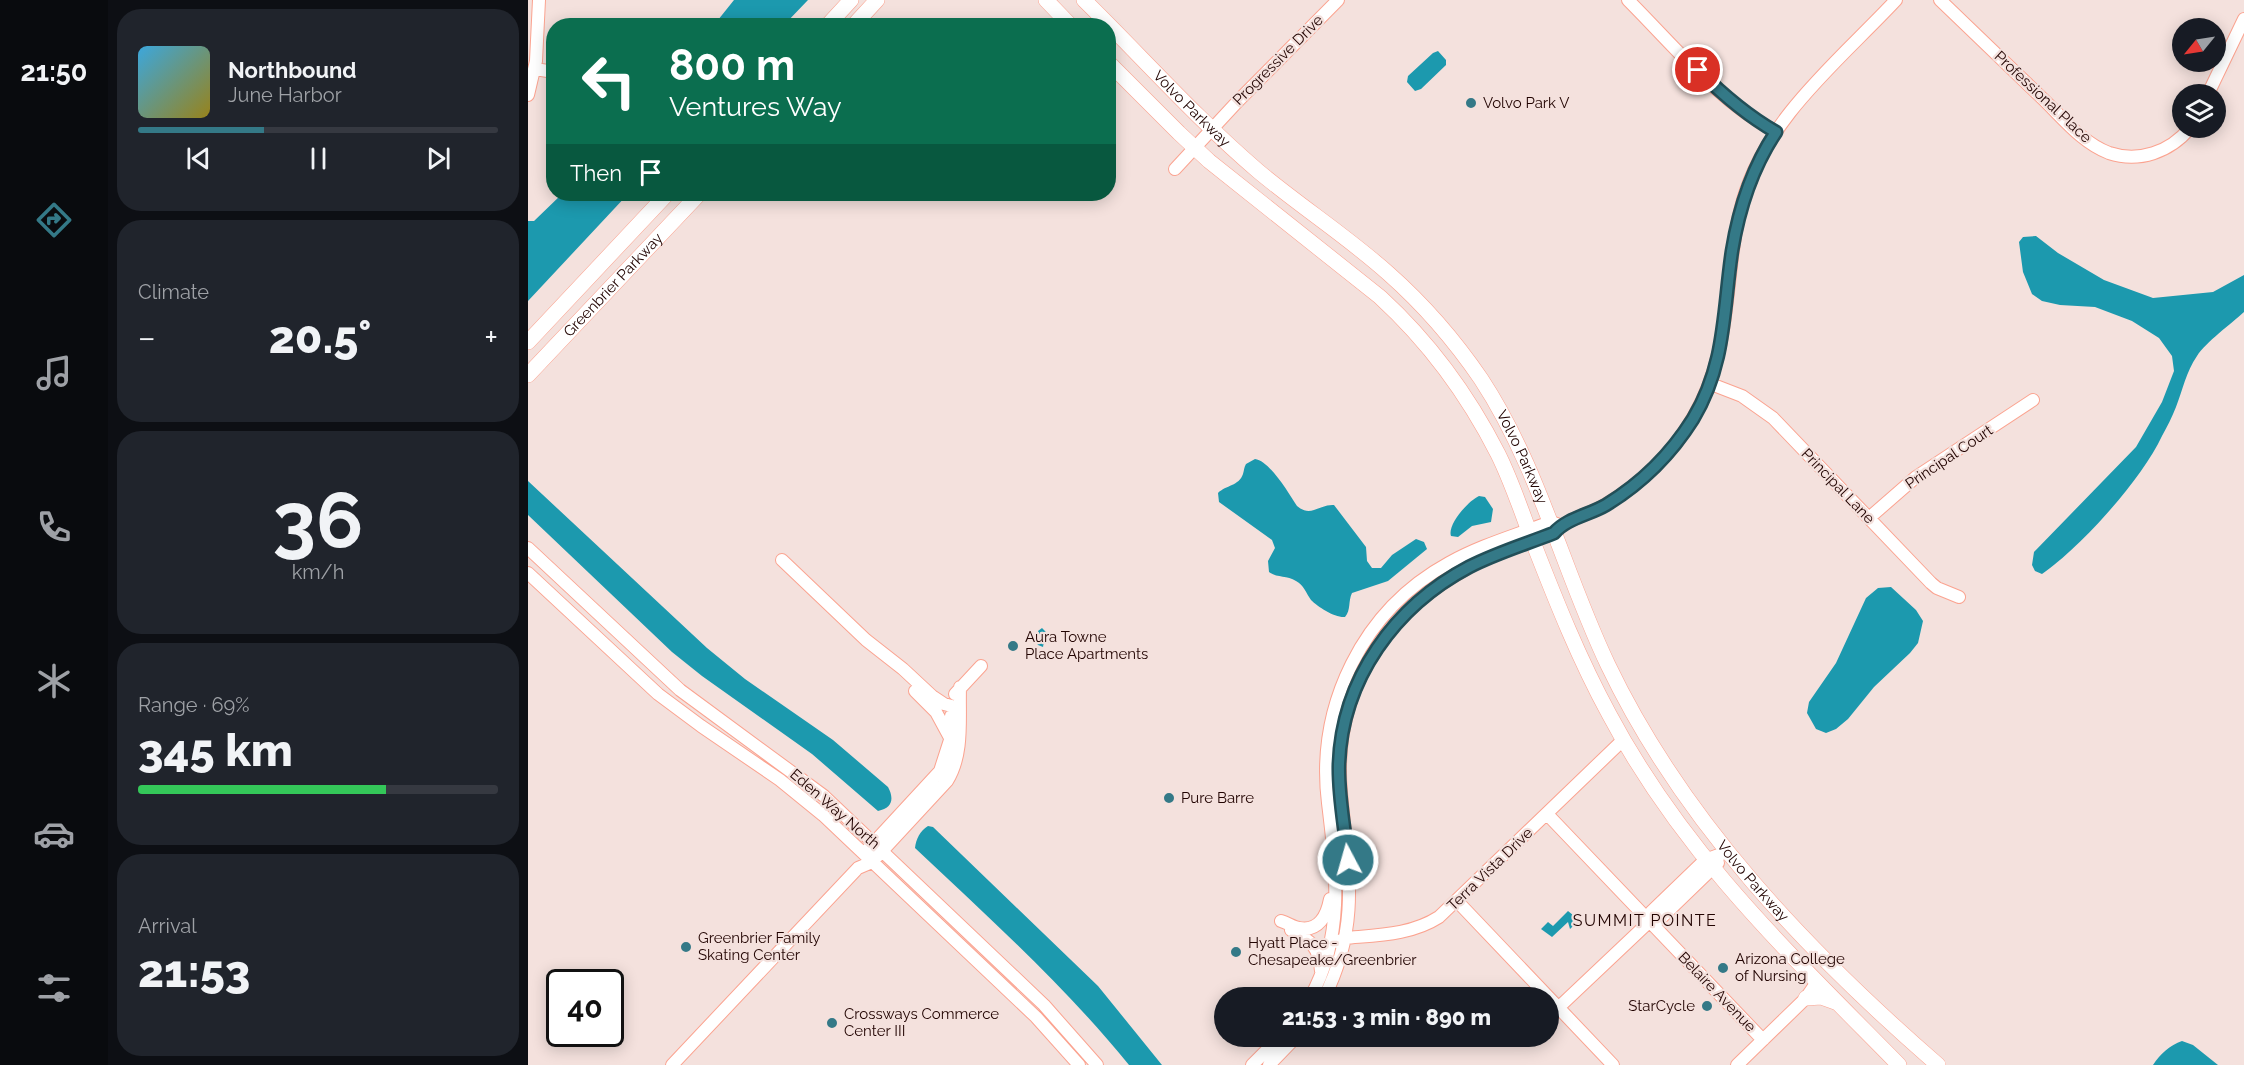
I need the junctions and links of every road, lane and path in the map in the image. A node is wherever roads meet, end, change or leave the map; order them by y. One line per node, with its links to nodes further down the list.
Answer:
1 (539, 0): 16 (street)
2 (851, 0): 10 (main road)
3 (877, 0): 11 (main road)
4 (1046, 0): 12 (main road)
5 (1084, 0): 13 (main road, Volvo Parkway)
6 (1338, 0): 21 (street, Progressive Drive)
7 (1628, 0): 22 (street)
8 (1896, 0): 22 (street)
9 (1940, 0): 23 (street, Professional Place)
10 (834, 18)
11 (860, 18)
12 (1063, 18)
13 (1102, 18)
14 (2244, 19): 19 (street)
15 (1116, 32): 21 (main road, Volvo Parkway)
16 (535, 69): 18 (street); 20 (street)
17 (1116, 70): 24 (main road, Volvo Parkway)
18 (546, 71)
19 (2213, 84)
20 (528, 95)
21 (1213, 128): 24 (street, Progressive Drive); 33 (main road, Volvo Parkway)
22 (1776, 132): 30 (street)
23 (2179, 138)
24 (1194, 148): 25 (street, Progressive Drive); 34 (main road, Volvo Parkway)
25 (1175, 169)
26 (660, 201): 28 (main road, Greenbrier Parkway)
27 (692, 201): 29 (main road, Greenbrier Parkway)
28 (528, 342)
29 (528, 375)
30 (1711, 384): 32 (street, Principal Lane); 33 (street)
31 (2033, 400): 32 (street, Principal Court)
32 (1869, 518): 38 (street, Principal Lane)
33 (1555, 527): 34 (street); 47 (main road, Volvo Parkway)
34 (1531, 536): 44 (main road, Volvo Parkway); 50 (street); 53 (street)
35 (528, 548): 46 (street, Eden Way North)
36 (782, 560): 39 (street)
37 (528, 573): 48 (street, Eden Way North)
38 (1959, 597)
39 (866, 640): 41 (street); 42 (street)
40 (981, 666): 42 (street)
41 (901, 678): 42 (street); 43 (street)
42 (955, 710): 43 (street); 46 (street)
43 (950, 740): 46 (street)
44 (1623, 740): 45 (street, Terra Vista Drive); 49 (main road, Volvo Parkway)
45 (1547, 814): 51 (street, Terra Vista Drive); 52 (street, Belaire Avenue)
46 (878, 847): 48 (street); 70 (street, Eden Way North)
47 (1727, 852): 49 (street); 65 (main road, Volvo Parkway)
48 (868, 858): 68 (street); 69 (street, Eden Way North)
49 (1709, 865): 52 (street); 56 (main road, Volvo Parkway)
50 (1335, 868): 54 (street); 55 (street)
51 (1457, 901): 53 (street, Terra Vista Drive); 59 (street)
52 (1650, 921): 62 (street); 64 (street, Belaire Avenue)
53 (1346, 938): 54 (street, Terra Vista Drive); 58 (street)
54 (1329, 946): 55 (street)
55 (1321, 974): 57 (street)
56 (1817, 982): 60 (street); 61 (main road, Volvo Parkway); 65 (main road)
57 (1315, 987)
58 (1329, 987)
59 (1538, 987)
60 (1806, 998): 61 (main road); 64 (street)
61 (1838, 1004): 75 (main road, Volvo Parkway)
62 (1559, 1007)
63 (1559, 1009): 73 (street)
64 (1763, 1040): 74 (street)
65 (1913, 1043): 76 (main road, Volvo Parkway)
66 (1270, 1047): 71 (street)
67 (1286, 1047): 72 (street)
68 (672, 1065)
69 (1079, 1065)
70 (1097, 1065)
71 (1252, 1065)
72 (1269, 1065)
73 (1614, 1065)
74 (1737, 1065)
75 (1899, 1065)
76 (1938, 1065)

